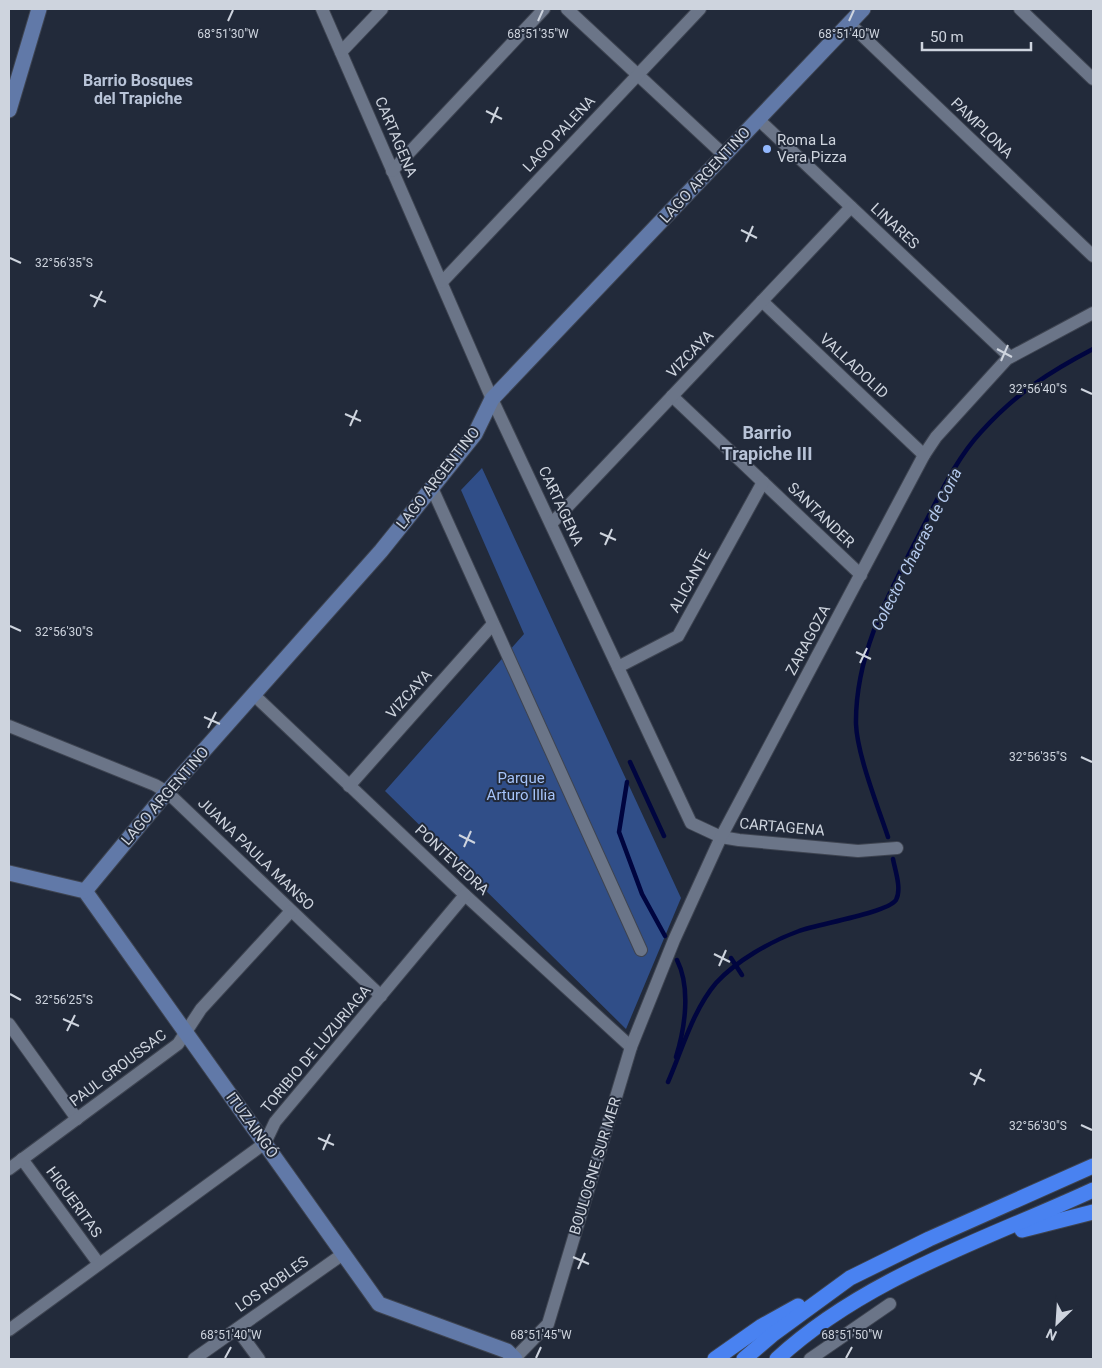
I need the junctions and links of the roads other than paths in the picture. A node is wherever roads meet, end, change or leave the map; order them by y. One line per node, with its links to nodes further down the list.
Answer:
1 (39, 9): 13 (street)
2 (322, 9): 10 (street, CARTAGENA)
3 (382, 9): 10 (street)
4 (544, 9): 16 (street)
5 (567, 9): 11 (street)
6 (700, 9): 11 (street, LAGO PALENA)
7 (862, 9): 9 (street, LAGO ARGENTINO)
8 (1020, 9): 12 (street)
9 (849, 23): 14 (street, LAGO ARGENTINO); 18 (street, PAMPLONA)
10 (341, 52): 16 (street, CARTAGENA)
11 (638, 75): 15 (street); 19 (street, LAGO PALENA)
12 (1093, 79)
13 (9, 110)
14 (758, 119): 15 (street, LAGO ARGENTINO); 17 (street, LINARES)
15 (724, 155): 24 (street, LAGO ARGENTINO)
16 (392, 171): 19 (street, CARTAGENA)
17 (852, 207): 20 (street, VIZCAYA); 22 (street, LINARES)
18 (1093, 256)
19 (442, 282): 24 (street, CARTAGENA)
20 (762, 301): 23 (street, VIZCAYA); 25 (street, VALLADOLID)
21 (1093, 313): 22 (street, ZARAGOZA)
22 (1010, 357): 25 (street, ZARAGOZA)
23 (672, 396): 26 (street, SANTANDER); 28 (street, VIZCAYA)
24 (492, 399): 27 (street, LAGO ARGENTINO); 28 (street, CARTAGENA)
25 (924, 455): 29 (street, ZARAGOZA)
26 (763, 482): 29 (street, SANTANDER); 31 (street, ALICANTE)
27 (432, 488): 30 (street); 32 (street, LAGO ARGENTINO)
28 (552, 523): 31 (street, CARTAGENA)
29 (861, 576): 36 (street, ZARAGOZA)
30 (493, 624): 34 (street, VIZCAYA); 42 (street)
31 (618, 666): 36 (street, CARTAGENA)
32 (254, 695): 34 (street, PONTEVEDRA); 35 (street, LAGO ARGENTINO)
33 (9, 726): 35 (street, JUANA PAULA MANSO)
34 (349, 786): 40 (street, PONTEVEDRA)
35 (167, 792): 39 (street, LAGO ARGENTINO); 41 (street, JUANA PAULA MANSO)
36 (721, 837): 37 (street, CARTAGENA); 46 (street, ZARAGOZA)
37 (897, 848)
38 (9, 873): 39 (street)
39 (85, 891): 45 (street, ITUZAINGÓ)
40 (465, 896): 43 (street, TORIBIO DE LUZURIAGA); 46 (street, PONTEVEDRA)
41 (291, 910): 43 (street, JUANA PAULA MANSO); 45 (street, PAUL GROUSSAC)
42 (641, 950)
43 (381, 996): 48 (street, TORIBIO DE LUZURIAGA)
44 (9, 1024): 47 (street)
45 (186, 1035): 47 (street, PAUL GROUSSAC); 48 (street, ITUZAINGÓ)
46 (631, 1047): 64 (street, BOULOGNE SUR MER)
47 (77, 1119): 49 (street, PAUL GROUSSAC)
48 (264, 1142): 55 (street, ITUZAINGÓ); 56 (street, TORIBIO DE LUZURIAGA)
49 (22, 1160): 51 (street, PAUL GROUSSAC); 56 (street, HIGUERITAS)
50 (1093, 1166): 57 (highway)
51 (9, 1169)
52 (1093, 1190): 54 (highway)
53 (1093, 1212): 54 (highway)
54 (975, 1243): 61 (highway)
55 (343, 1254): 59 (street, LOS ROBLES); 64 (street, ITUZAINGÓ)
56 (99, 1264): 60 (street, TORIBIO DE LUZURIAGA)
57 (850, 1278): 65 (highway); 66 (highway)
58 (890, 1304): 69 (street)
59 (237, 1329): 62 (street, LOS ROBLES); 63 (street)
60 (9, 1330)
61 (805, 1336): 67 (highway); 68 (highway)
62 (194, 1359)
63 (259, 1359)
64 (515, 1359)
65 (715, 1359)
66 (744, 1359)
67 (777, 1359)
68 (785, 1359)
69 (810, 1359)

